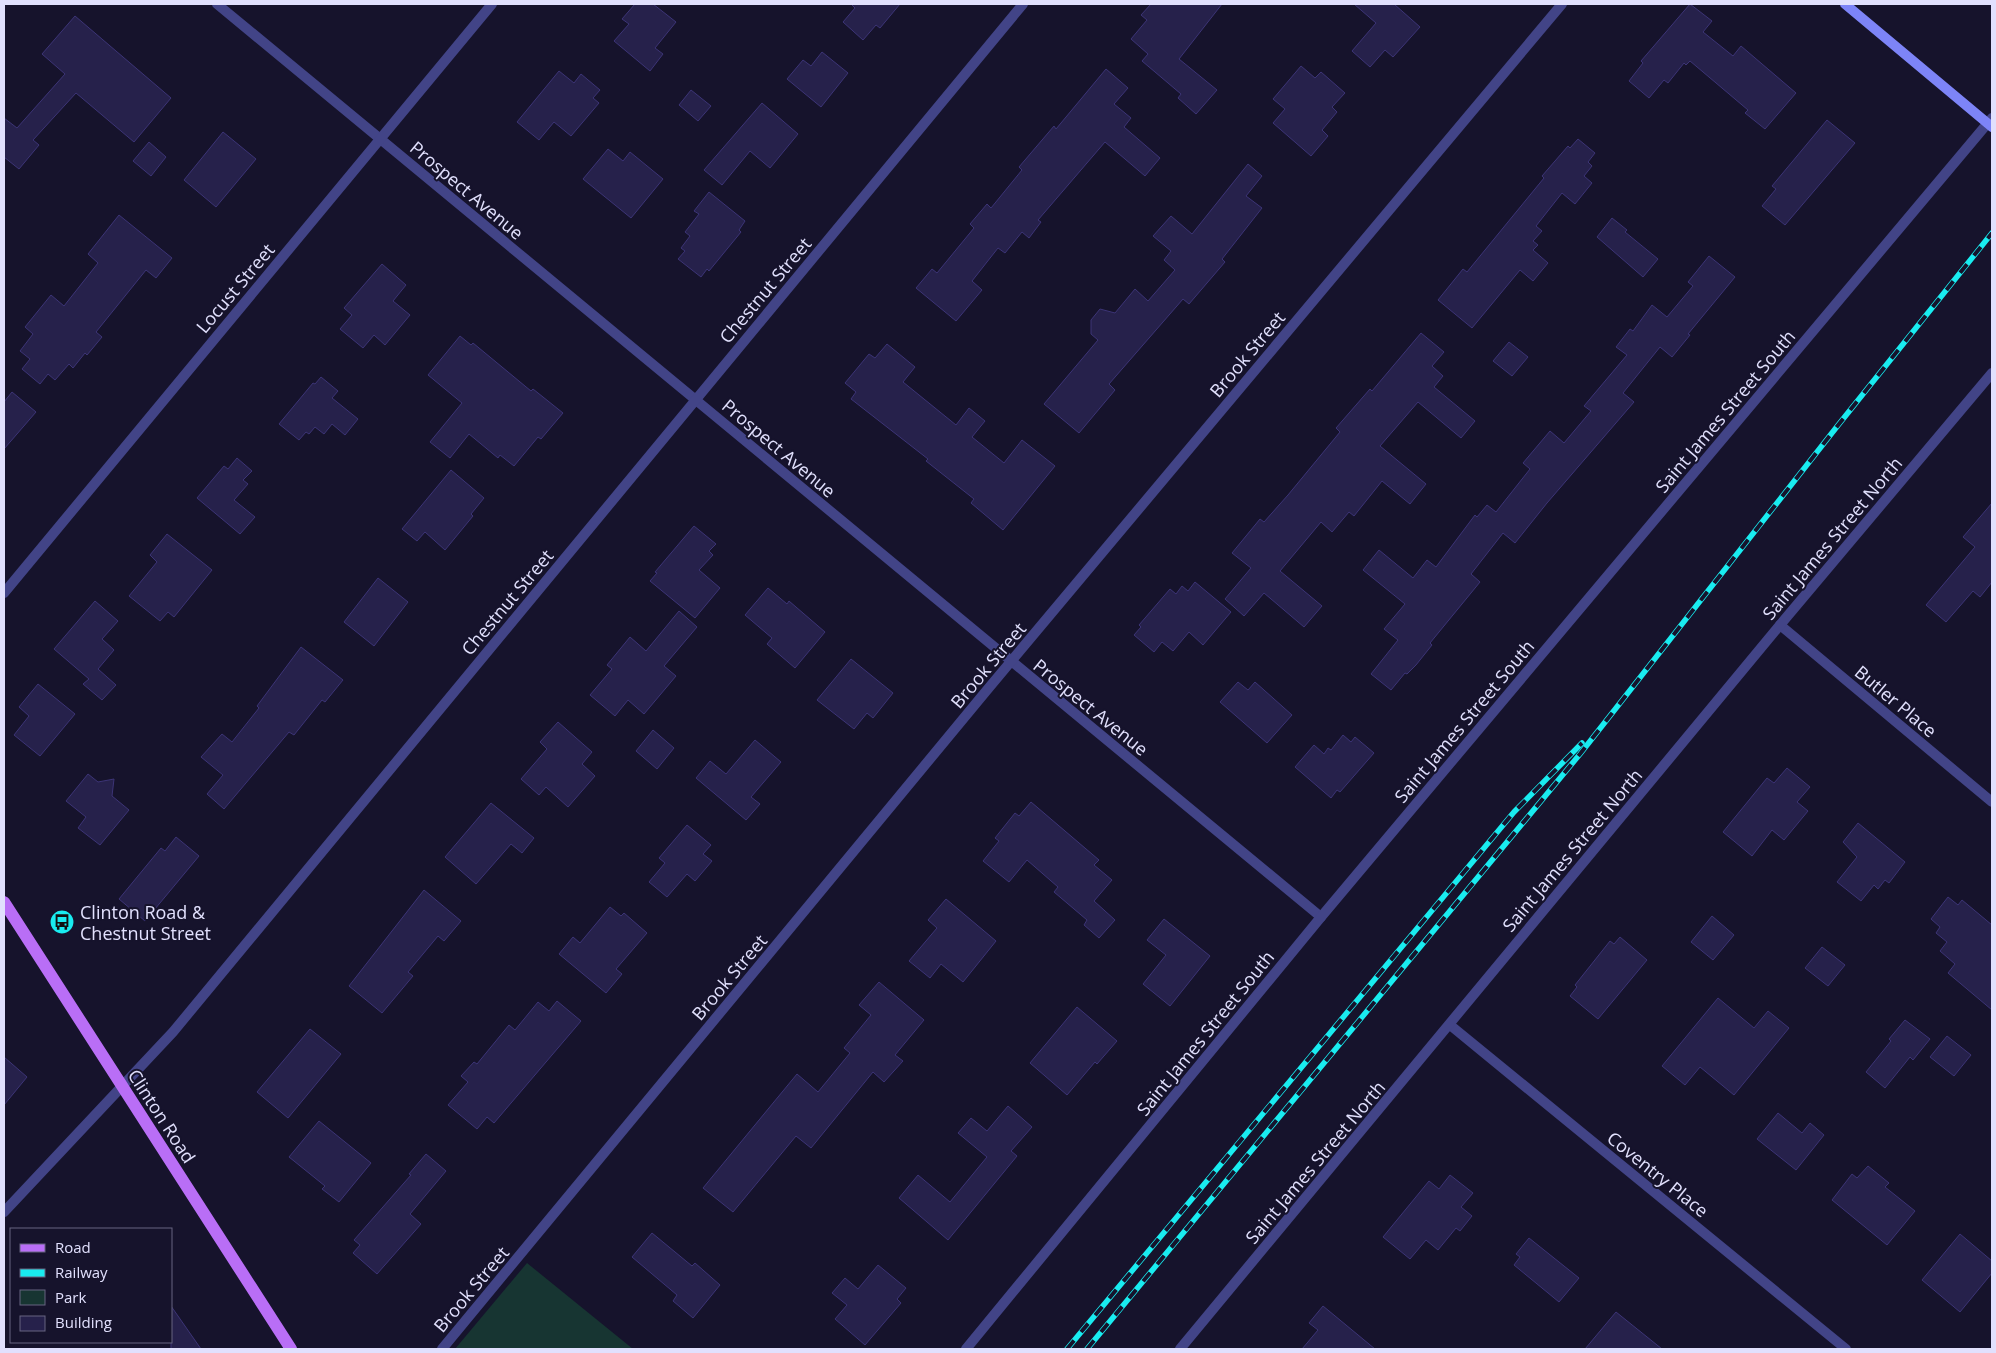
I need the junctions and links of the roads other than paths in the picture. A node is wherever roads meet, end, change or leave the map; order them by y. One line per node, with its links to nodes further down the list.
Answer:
1 (217, 4): 7 (street, Prospect Avenue)
2 (492, 4): 7 (street, Locust Street)
3 (1023, 4): 9 (street, Chestnut Street)
4 (1562, 4): 12 (street, Brook Street)
5 (1845, 4): 6 (main road)
6 (1991, 123): 15 (street, Saint James Street South)
7 (380, 139): 9 (street, Prospect Avenue); 10 (street, Locust Street)
8 (1992, 373): 11 (street, Saint James Street North)
9 (695, 400): 12 (street, Prospect Avenue); 17 (street, Chestnut Street)
10 (4, 593)
11 (1780, 625): 13 (street, Butler Place); 16 (street, Saint James Street North)
12 (1011, 662): 15 (street, Prospect Avenue); 20 (street, Brook Street)
13 (1992, 802)
14 (4, 902): 17 (main road, Clinton Road)
15 (1321, 917): 21 (street, Saint James Street South)
16 (1450, 1025): 22 (street, Saint James Street North); 23 (street, Coventry Place)
17 (121, 1086): 18 (street, Chestnut Street); 19 (main road, Clinton Road)
18 (4, 1212)
19 (291, 1349)
20 (442, 1349)
21 (966, 1349)
22 (1180, 1349)
23 (1846, 1349)

